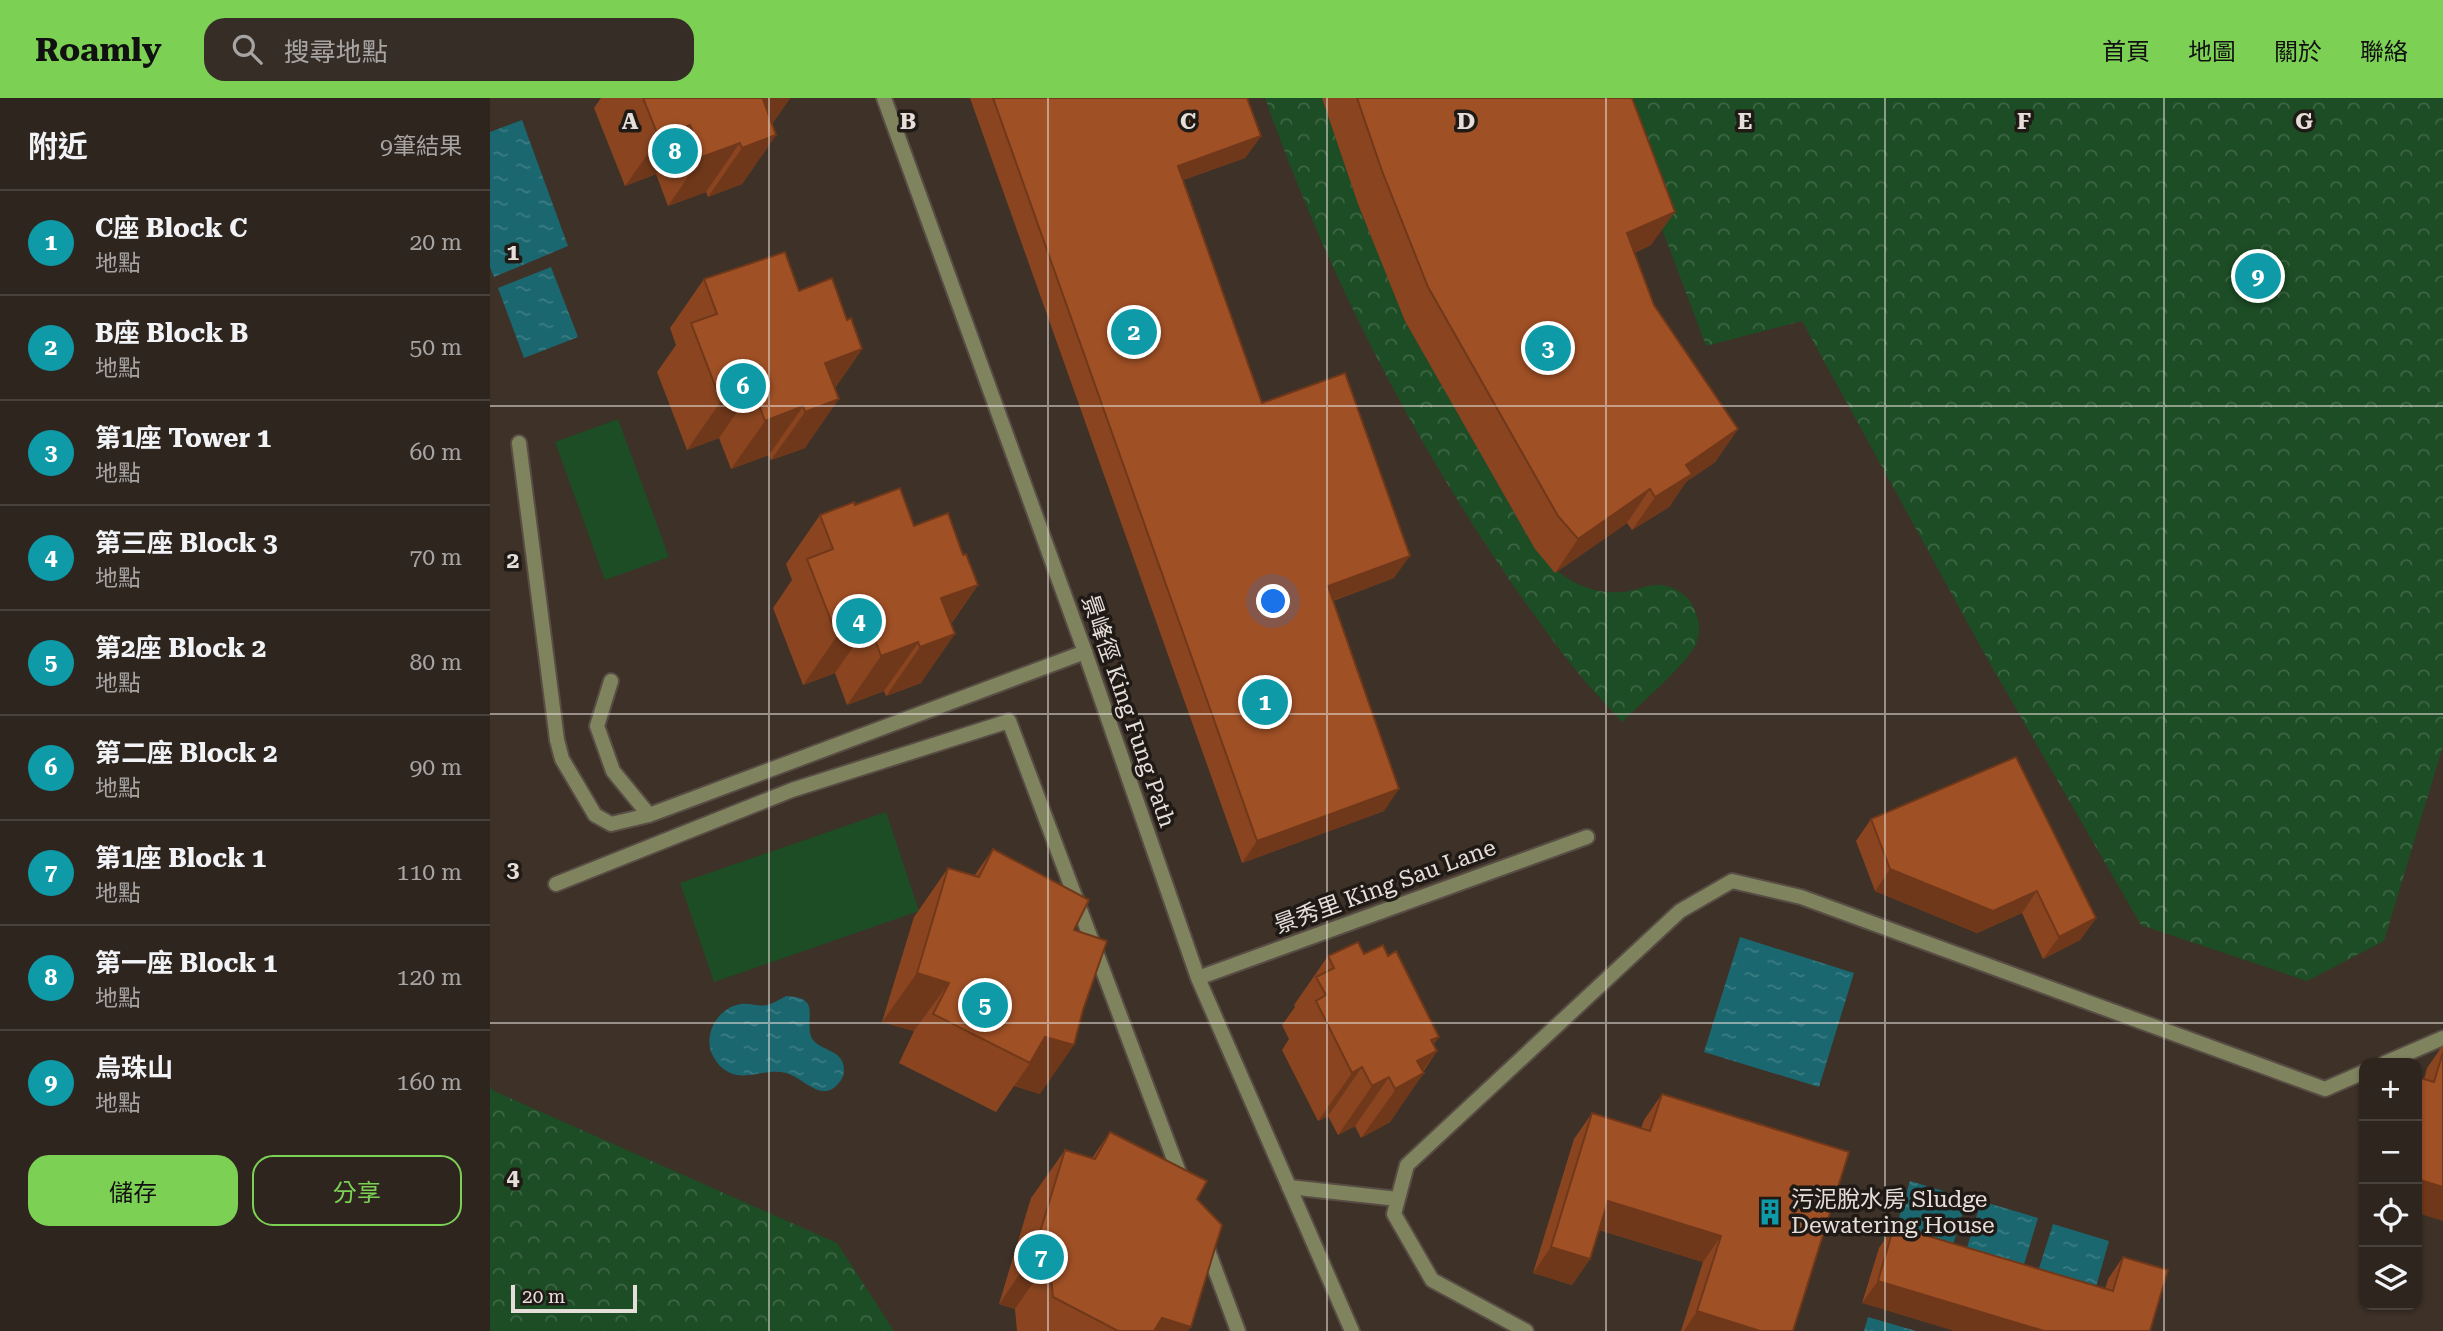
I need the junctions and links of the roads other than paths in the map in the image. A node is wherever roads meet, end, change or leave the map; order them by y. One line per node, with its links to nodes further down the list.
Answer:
1 (884, 98): 3 (street, 景峰徑 King Fung Path)
2 (519, 443): 5 (street)
3 (1085, 652): 5 (street); 8 (street, 景峰徑 King Fung Path)
4 (611, 681): 5 (street)
5 (649, 815)
6 (1587, 837): 8 (street, 景秀里 King Sau Lane)
7 (556, 884): 14 (street)
8 (1198, 978): 12 (street, 景峰徑 King Fung Path)
9 (2443, 1038): 10 (street)
10 (2397, 1058)
11 (2359, 1074): 13 (street)
12 (1289, 1187): 13 (street); 17 (street, 景峰徑 King Fung Path)
13 (1398, 1199): 18 (street)
14 (1190, 1202)
15 (1200, 1228): 16 (street)
16 (1238, 1331)
17 (1352, 1331)
18 (1526, 1331)

